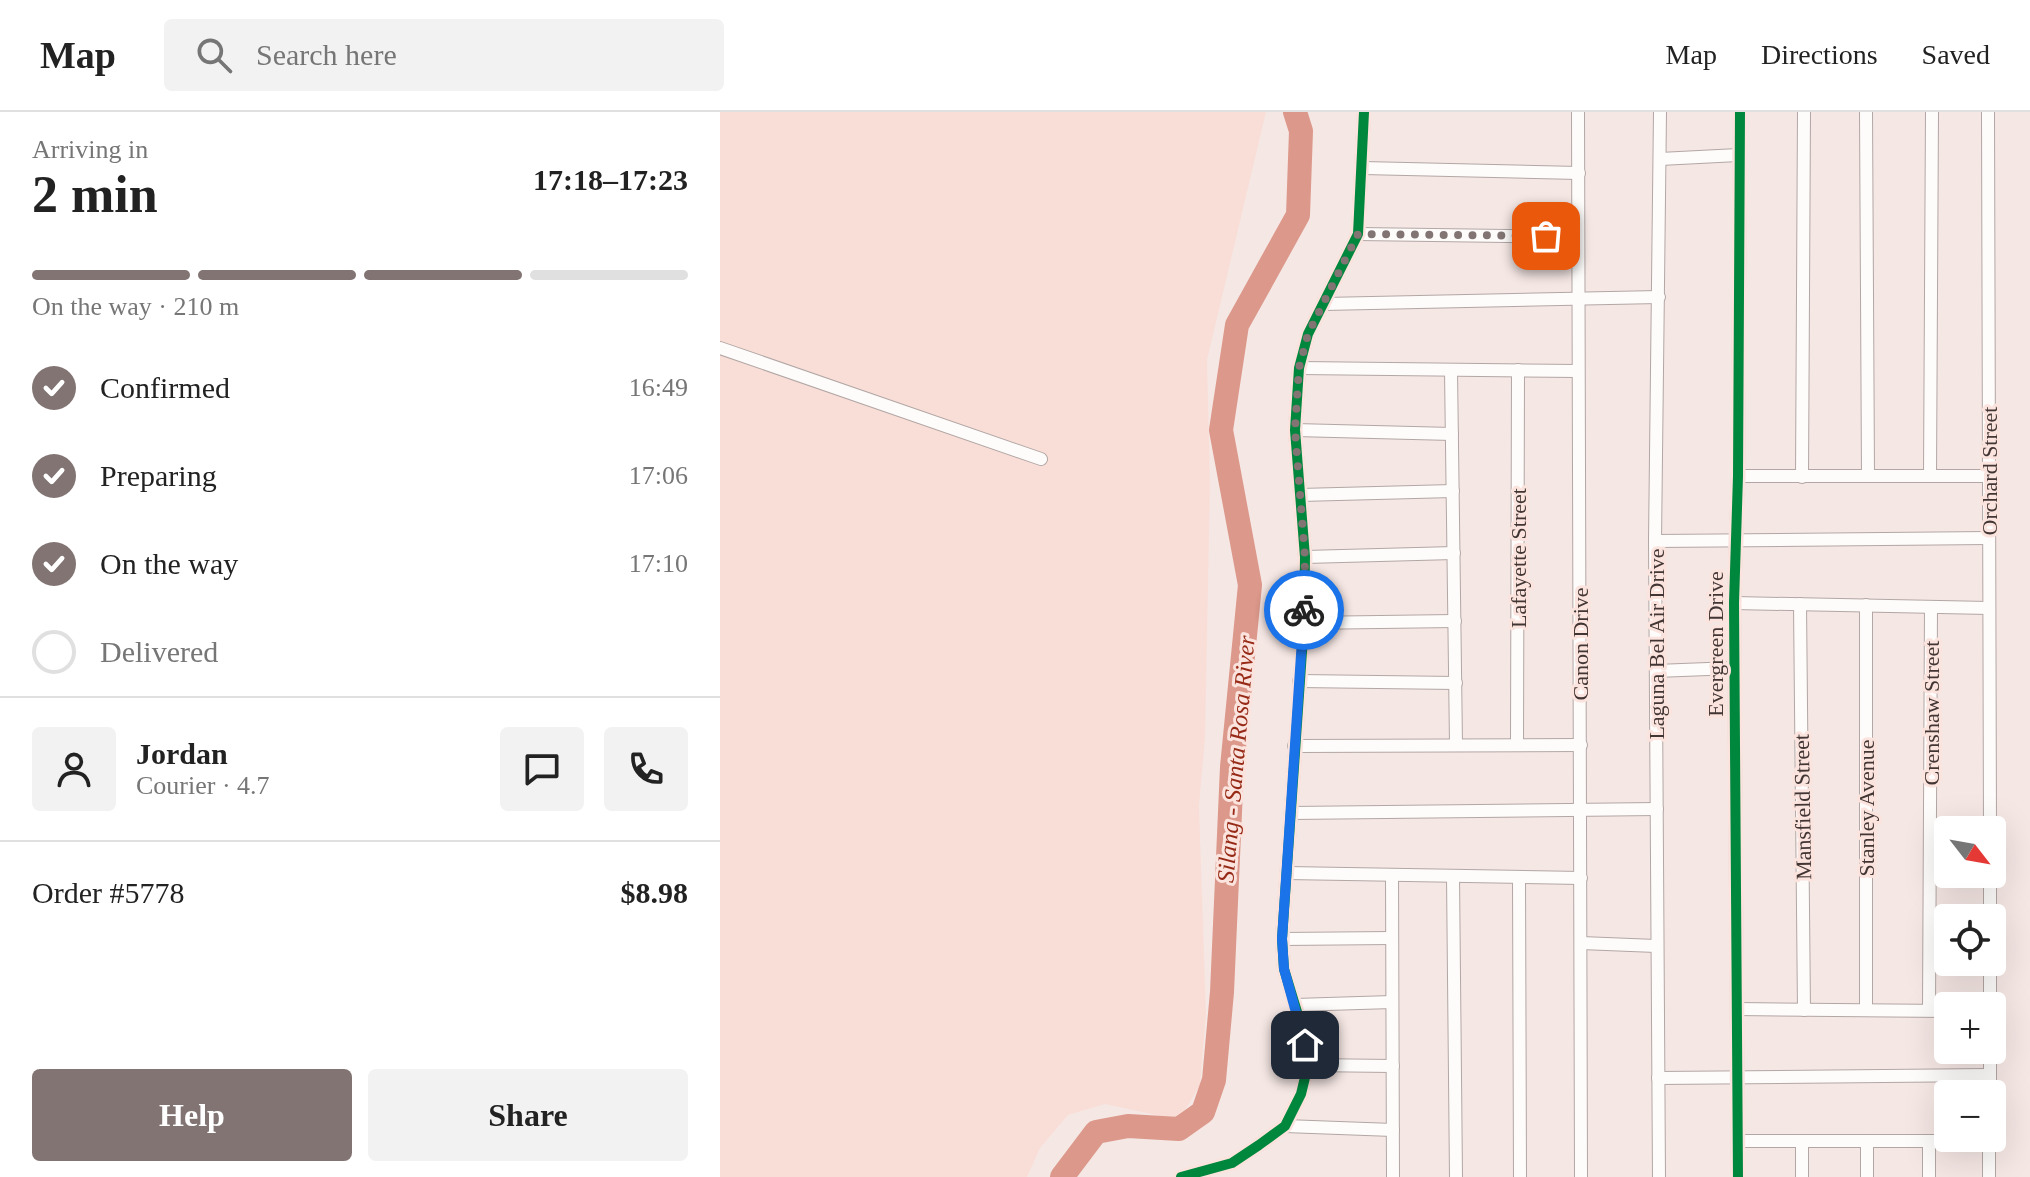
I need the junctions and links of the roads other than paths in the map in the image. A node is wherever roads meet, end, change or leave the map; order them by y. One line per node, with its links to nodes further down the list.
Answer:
1 (1364, 112): 11 (street)
2 (1578, 112): 12 (street, Canon Drive)
3 (1660, 112): 10 (street, Laguna Bel Air Drive)
4 (1740, 112): 9 (street, Evergreen Drive)
5 (1804, 112): 30 (street)
6 (1866, 112): 28 (street)
7 (1932, 112): 26 (street)
8 (1988, 112): 29 (street, Orchard Street)
9 (1738, 155): 10 (street); 27 (street, Evergreen Drive)
10 (1660, 159): 16 (street, Laguna Bel Air Drive)
11 (1363, 168): 12 (street); 13 (street)
12 (1579, 173): 14 (street, Canon Drive)
13 (1358, 234): 14 (street); 17 (street)
14 (1577, 237): 15 (street, Canon Drive)
15 (1578, 297): 16 (street); 17 (street); 22 (street, Canon Drive)
16 (1659, 297): 35 (street, Laguna Bel Air Drive)
17 (1324, 304): 19 (street)
18 (720, 348): 25 (street)
19 (1299, 368): 20 (street); 23 (street)
20 (1451, 370): 21 (street); 24 (street)
21 (1518, 370): 22 (street); 50 (street, Lafayette Street)
22 (1578, 371): 51 (street, Canon Drive)
23 (1295, 430): 24 (street); 32 (street)
24 (1452, 434): 31 (street)
25 (1041, 459)
26 (1930, 475): 28 (street); 29 (street)
27 (1738, 476): 30 (street); 34 (street, Evergreen Drive)
28 (1868, 476): 30 (street)
29 (1989, 476): 33 (street, Orchard Street)
30 (1802, 477)
31 (1453, 491): 32 (street); 36 (street)
32 (1300, 495): 37 (street)
33 (1989, 538): 34 (street); 42 (street, Orchard Street)
34 (1736, 540): 35 (street); 38 (street, Evergreen Drive)
35 (1655, 541): 46 (street, Laguna Bel Air Drive)
36 (1454, 553): 37 (street); 43 (street)
37 (1305, 557): 44 (street)
38 (1734, 603): 39 (street); 45 (street, Evergreen Drive)
39 (1800, 604): 40 (street); 69 (street, Mansfield Street)
40 (1866, 605): 41 (street); 70 (street, Stanley Avenue)
41 (1931, 607): 42 (street); 71 (street, Crenshaw Street)
42 (1989, 608): 56 (street, Orchard Street)
43 (1455, 621): 44 (street); 48 (street)
44 (1304, 623): 47 (street)
45 (1734, 668): 46 (street); 68 (street, Evergreen Drive)
46 (1656, 671): 53 (street, Laguna Bel Air Drive)
47 (1299, 681): 48 (street); 52 (street)
48 (1456, 683): 49 (street)
49 (1456, 744): 50 (street); 52 (street)
50 (1517, 745): 51 (street)
51 (1581, 745): 54 (street, Canon Drive)
52 (1294, 746): 55 (street)
53 (1657, 809): 54 (street); 65 (street, Laguna Bel Air Drive)
54 (1581, 810): 55 (street); 61 (street, Canon Drive)
55 (1291, 813): 57 (street)
56 (1990, 816)
57 (1287, 873): 58 (street); 63 (street)
58 (1392, 875): 59 (street); 62 (street)
59 (1453, 876): 60 (street); 92 (street)
60 (1519, 877): 61 (street); 93 (street)
61 (1581, 878): 64 (street, Canon Drive)
62 (1392, 938): 63 (street); 66 (street)
63 (1282, 939): 67 (street)
64 (1581, 943): 65 (street); 94 (street, Canon Drive)
65 (1656, 946): 78 (street, Laguna Bel Air Drive)
66 (1392, 1002): 67 (street); 75 (street)
67 (1295, 1005): 74 (street)
68 (1737, 1009): 69 (street); 77 (street, Evergreen Drive)
69 (1804, 1010): 70 (street)
70 (1866, 1010): 71 (street)
71 (1929, 1010): 72 (street)
72 (1934, 1010)
73 (1990, 1064): 76 (street)
74 (1308, 1065): 75 (street); 80 (street)
75 (1393, 1066): 81 (street)
76 (1990, 1075): 77 (street); 79 (street)
77 (1738, 1077): 78 (street); 82 (street, Evergreen Drive)
78 (1658, 1078): 95 (street, Laguna Bel Air Drive)
79 (1990, 1080)
80 (1285, 1126): 81 (street); 88 (street)
81 (1393, 1130): 91 (street)
82 (1738, 1141): 83 (street); 96 (street, Evergreen Drive)
83 (1802, 1141): 84 (street); 97 (street)
84 (1867, 1141): 85 (street); 98 (street)
85 (1929, 1141): 86 (street); 99 (street)
86 (1934, 1141)
87 (1989, 1152): 100 (street)
88 (1232, 1163): 89 (street); 90 (street)
89 (1181, 1177)
90 (1239, 1177)
91 (1393, 1177)
92 (1456, 1177)
93 (1520, 1177)
94 (1581, 1177)
95 (1659, 1177)
96 (1738, 1177)
97 (1802, 1177)
98 (1867, 1177)
99 (1929, 1177)
100 (1989, 1177)

